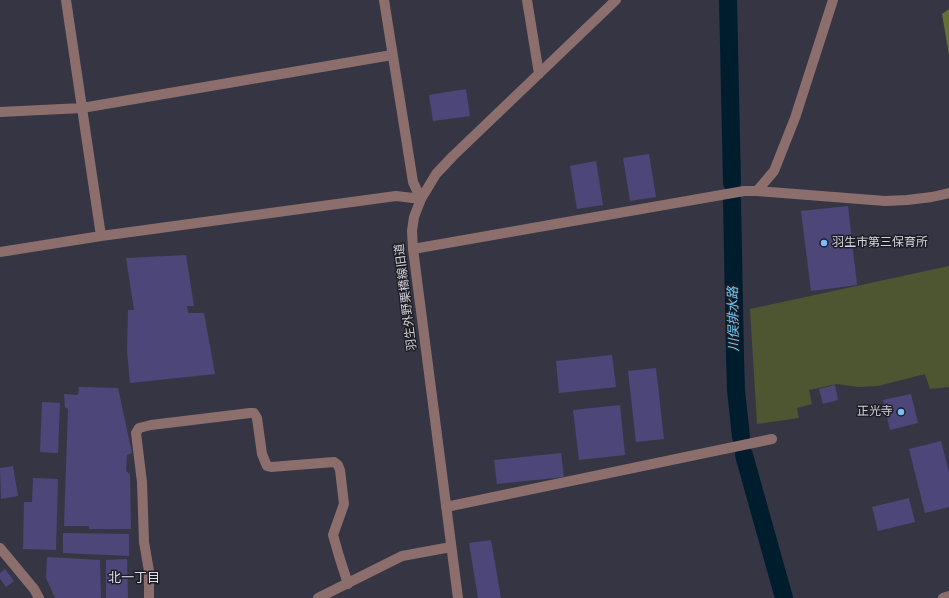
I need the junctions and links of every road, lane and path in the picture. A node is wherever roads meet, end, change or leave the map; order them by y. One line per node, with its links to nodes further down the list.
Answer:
1 (66, 0): 8 (street)
2 (384, 0): 6 (street)
3 (527, 0): 7 (street)
4 (616, 0): 7 (street, 羽生外野栗橋線旧道)
5 (833, 0): 10 (street)
6 (392, 55): 8 (street); 12 (street)
7 (539, 74): 12 (street, 羽生外野栗橋線旧道)
8 (82, 108): 9 (street); 13 (street)
9 (0, 112)
10 (757, 191): 11 (street); 14 (street)
11 (949, 193)
12 (421, 199): 13 (street); 14 (street, 羽生外野栗橋線旧道)
13 (101, 236): 15 (street)
14 (413, 249): 17 (street, 羽生外野栗橋線旧道)
15 (0, 252)
16 (772, 439): 17 (street)
17 (446, 507): 18 (street, 羽生外野栗橋線旧道)
18 (451, 547): 20 (street); 25 (street, 羽生外野栗橋線旧道)
19 (0, 548): 22 (street)
20 (348, 584): 23 (street); 24 (street)
21 (949, 596): 26 (street)
22 (38, 598)
23 (149, 598)
24 (318, 598)
25 (458, 598)
26 (943, 598)

